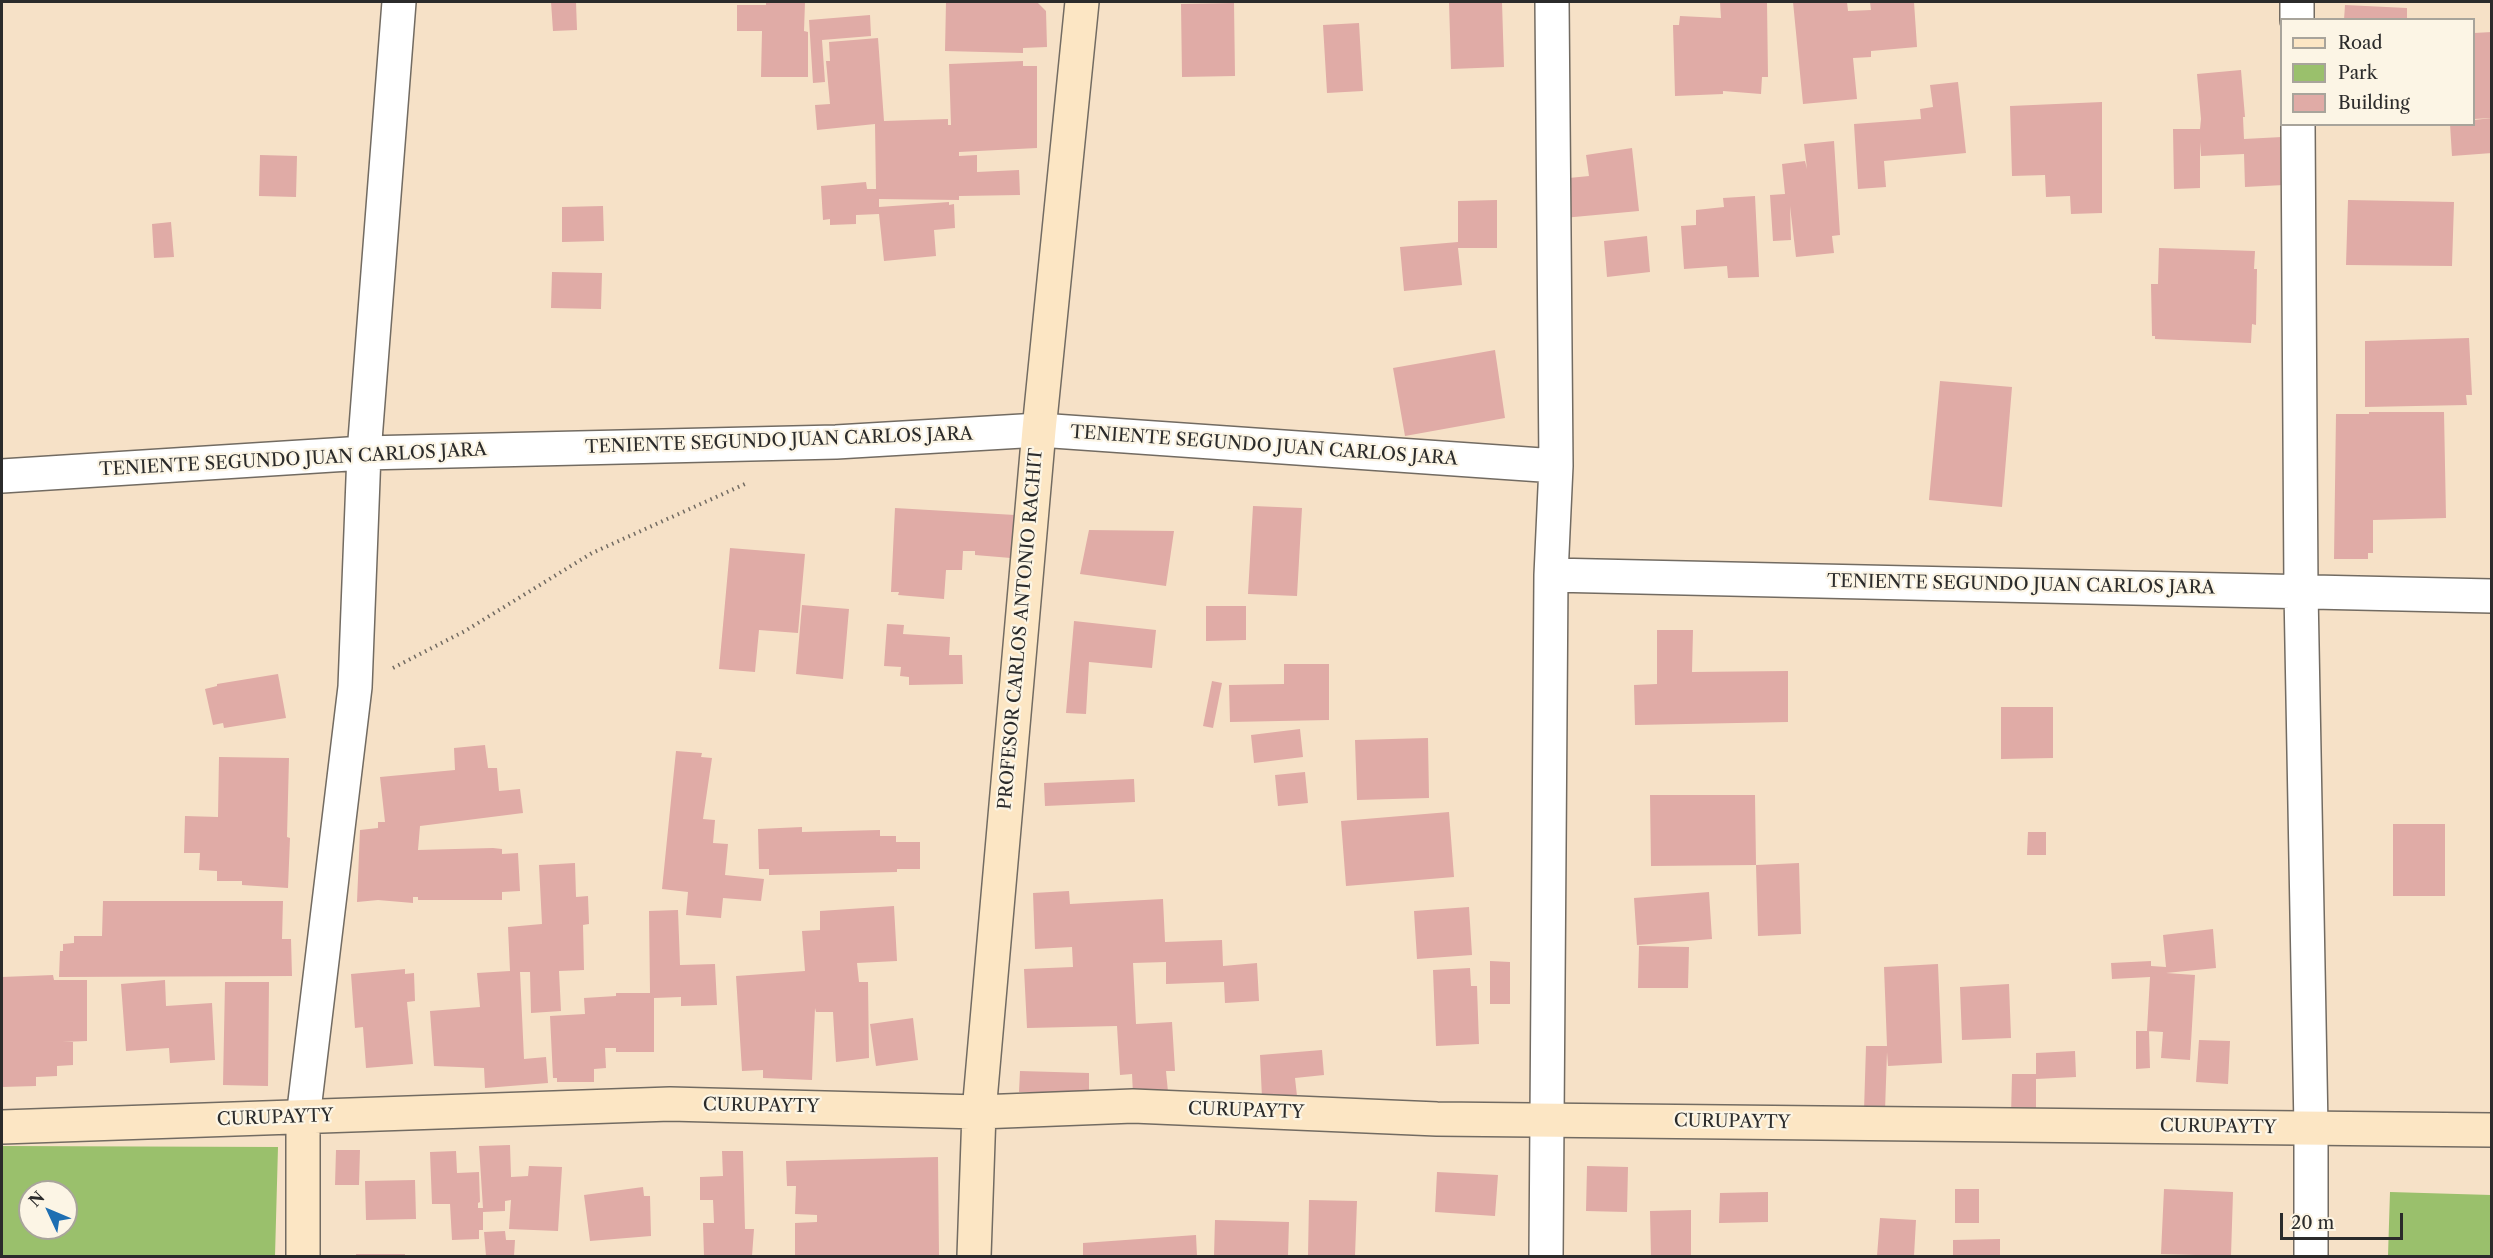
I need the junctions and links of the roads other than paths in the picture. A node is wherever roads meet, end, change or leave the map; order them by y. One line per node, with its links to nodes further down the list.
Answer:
1 (399, 2): 8 (street)
2 (1082, 2): 7 (street, PROFESOR CARLOS ANTONIO RACHIT)
3 (1552, 2): 9 (street)
4 (2297, 2): 5 (street)
5 (2297, 18)
6 (2298, 126): 12 (street)
7 (1039, 430): 8 (street, TENIENTE SEGUNDO JUAN CARLOS JARA); 9 (street, TENIENTE SEGUNDO JUAN CARLOS JARA); 14 (street, PROFESOR CARLOS ANTONIO RACHIT)
8 (364, 453): 10 (street, TENIENTE SEGUNDO JUAN CARLOS JARA); 15 (street)
9 (1556, 466): 11 (street)
10 (2, 476)
11 (1551, 575): 12 (street, TENIENTE SEGUNDO JUAN CARLOS JARA); 16 (street)
12 (2301, 591): 13 (street, TENIENTE SEGUNDO JUAN CARLOS JARA); 18 (street)
13 (2492, 596)
14 (979, 1112): 15 (street, CURUPAYTY); 16 (street, CURUPAYTY); 21 (street, PROFESOR CARLOS ANTONIO RACHIT)
15 (303, 1118): 17 (street, CURUPAYTY); 20 (street)
16 (1547, 1120): 18 (street, CURUPAYTY); 22 (street)
17 (2, 1127)
18 (2311, 1128): 19 (street, CURUPAYTY); 23 (street)
19 (2492, 1130)
20 (303, 1257)
21 (974, 1257)
22 (1546, 1257)
23 (2311, 1257)

